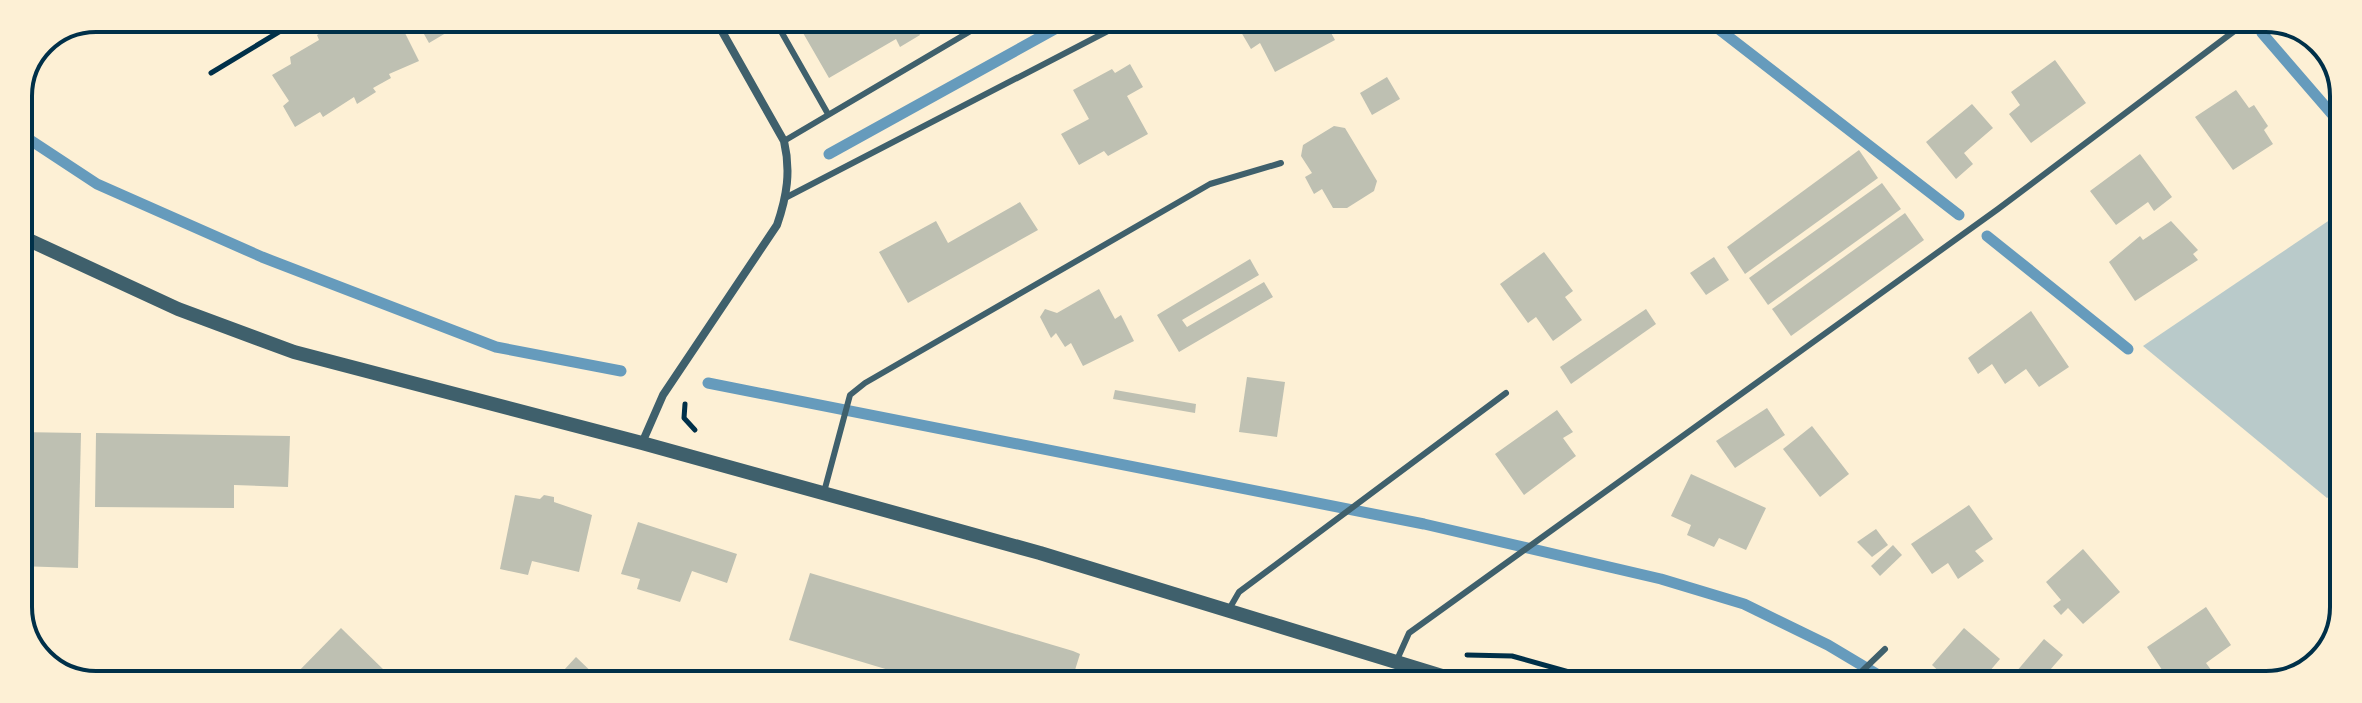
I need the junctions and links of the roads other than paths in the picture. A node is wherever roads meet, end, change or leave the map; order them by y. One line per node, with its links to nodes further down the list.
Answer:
1 (722, 32): 7 (street)
2 (781, 32): 6 (lane)
3 (969, 32): 6 (lane)
4 (1106, 32): 9 (lane)
5 (2233, 32): 16 (lane)
6 (828, 114): 7 (lane)
7 (784, 141): 9 (street)
8 (1281, 163): 13 (lane)
9 (787, 197): 12 (street)
10 (32, 241): 12 (street)
11 (1506, 393): 14 (lane)
12 (642, 443): 13 (street)
13 (824, 492): 14 (street)
14 (1228, 611): 16 (street)
15 (1885, 649): 18 (lane)
16 (1396, 662): 17 (street)
17 (1425, 671)
18 (1862, 671)

